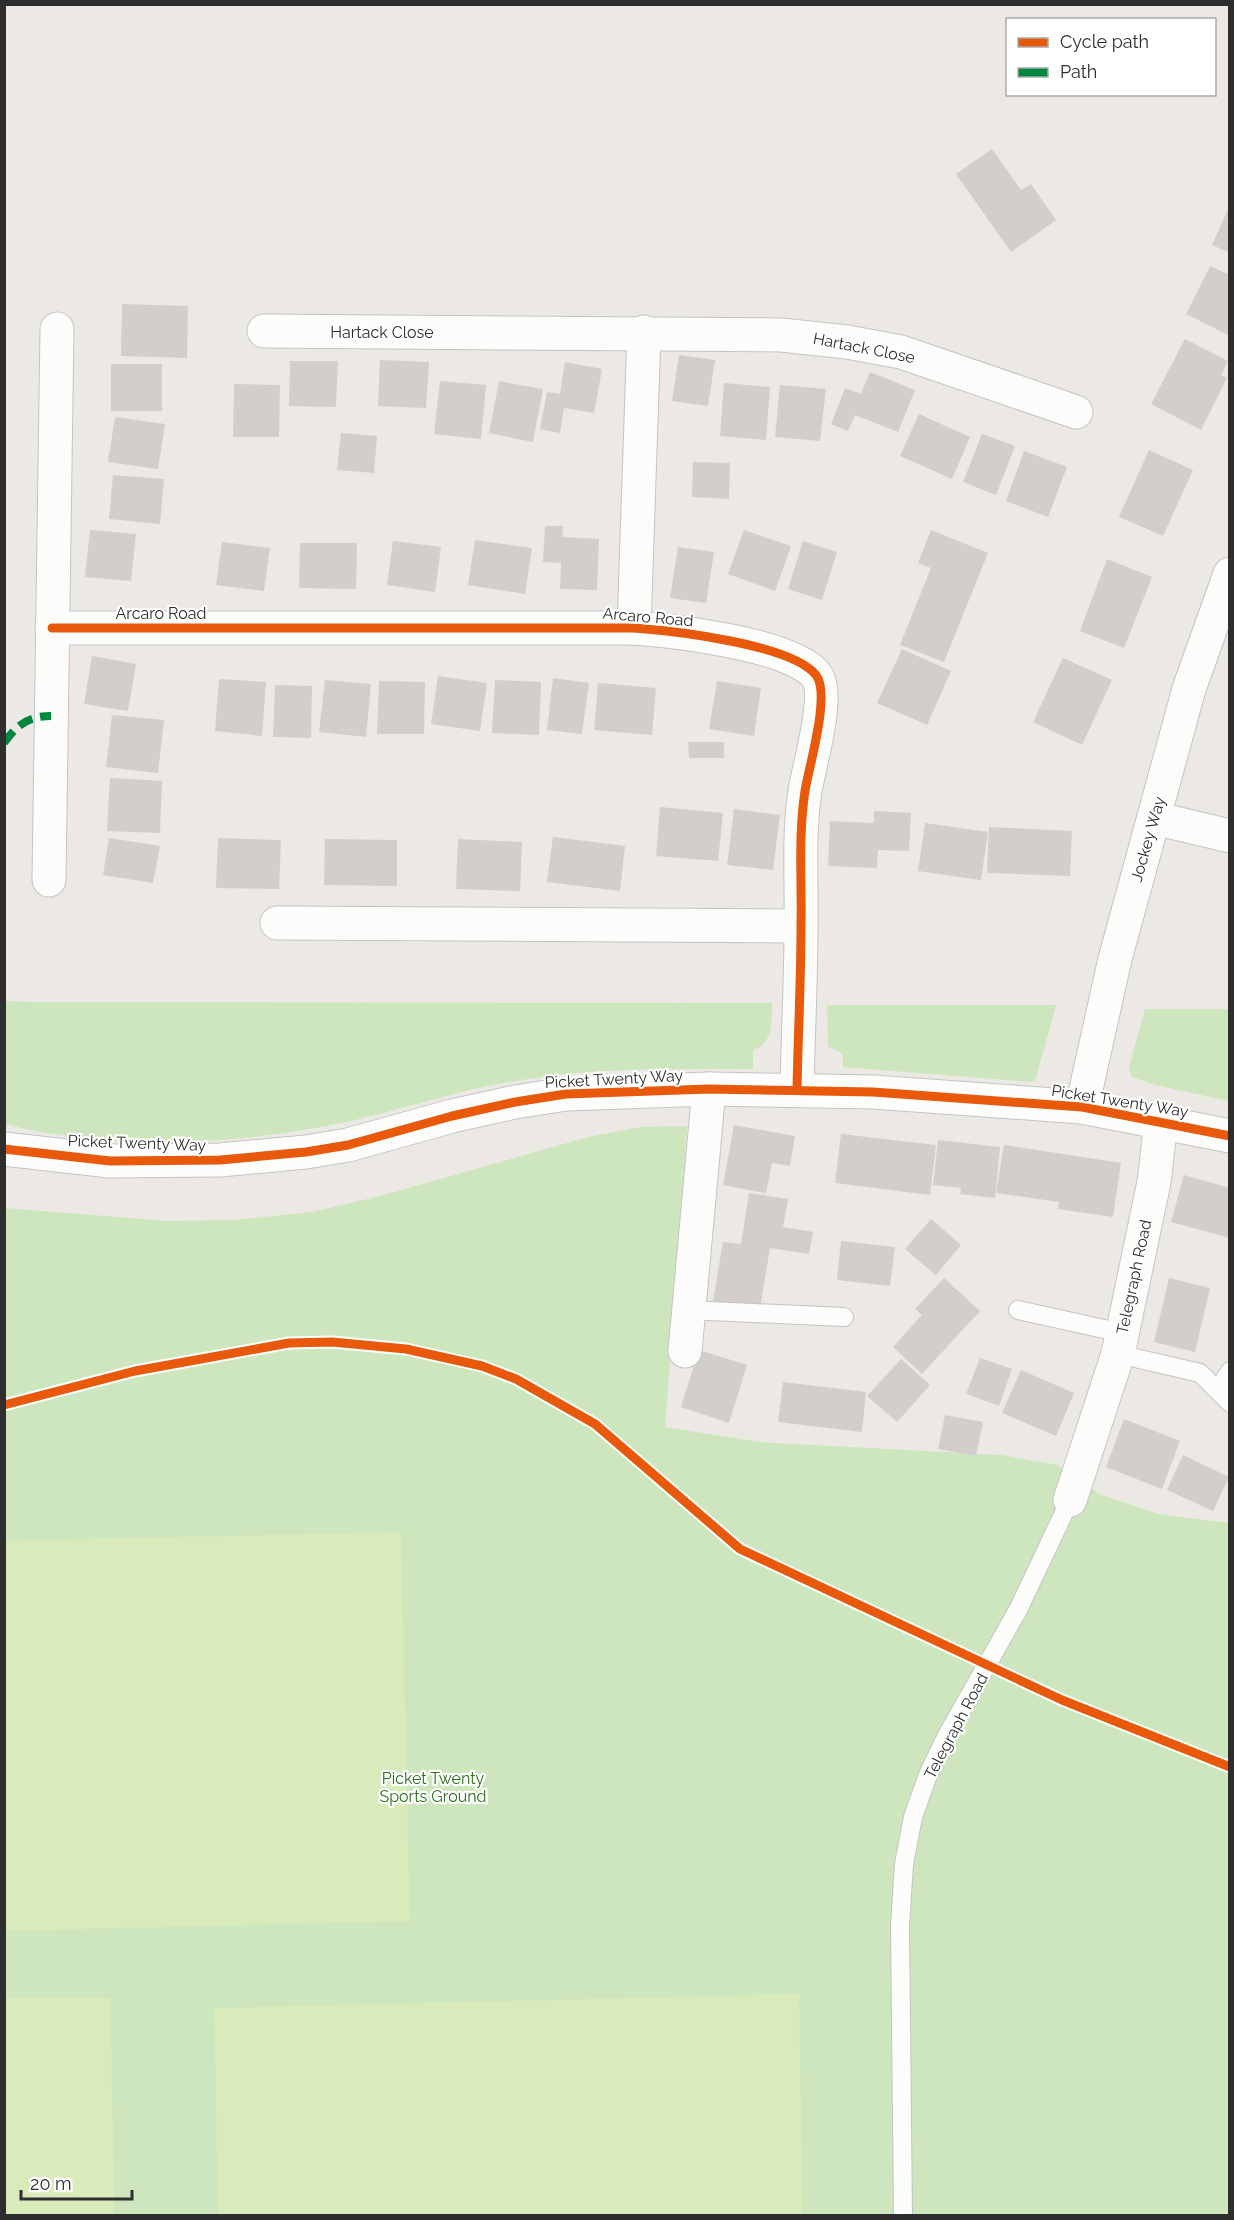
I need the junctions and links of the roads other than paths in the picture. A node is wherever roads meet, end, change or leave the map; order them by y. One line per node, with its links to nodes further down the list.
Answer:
1 (57, 329): 6 (street)
2 (264, 331): 3 (street, Hartack Close)
3 (644, 332): 4 (street, Hartack Close); 7 (street)
4 (1076, 412)
5 (1230, 574): 8 (street, Jockey Way)
6 (52, 628): 7 (street, Arcaro Road); 10 (street)
7 (634, 628): 12 (street, Arcaro Road)
8 (1154, 818): 9 (street); 15 (street, Jockey Way)
9 (1230, 836)
10 (49, 880)
11 (277, 923): 12 (street)
12 (801, 926): 14 (street, Arcaro Road)
13 (709, 1089): 14 (street, Picket Twenty Way); 18 (street, Picket Twenty Way); 19 (street)
14 (797, 1090): 15 (street, Picket Twenty Way)
15 (1082, 1107): 16 (street, Picket Twenty Way)
16 (1161, 1122): 17 (street, Picket Twenty Way); 22 (street, Telegraph Road)
17 (1230, 1136)
18 (4, 1149)
19 (688, 1310): 21 (lane); 23 (street)
20 (1018, 1310): 22 (lane)
21 (844, 1317)
22 (1120, 1343): 25 (lane); 26 (street, Telegraph Road)
23 (685, 1351)
24 (1230, 1371): 25 (lane)
25 (1224, 1396)
26 (1070, 1500): 27 (lane, Telegraph Road)
27 (903, 2216)

